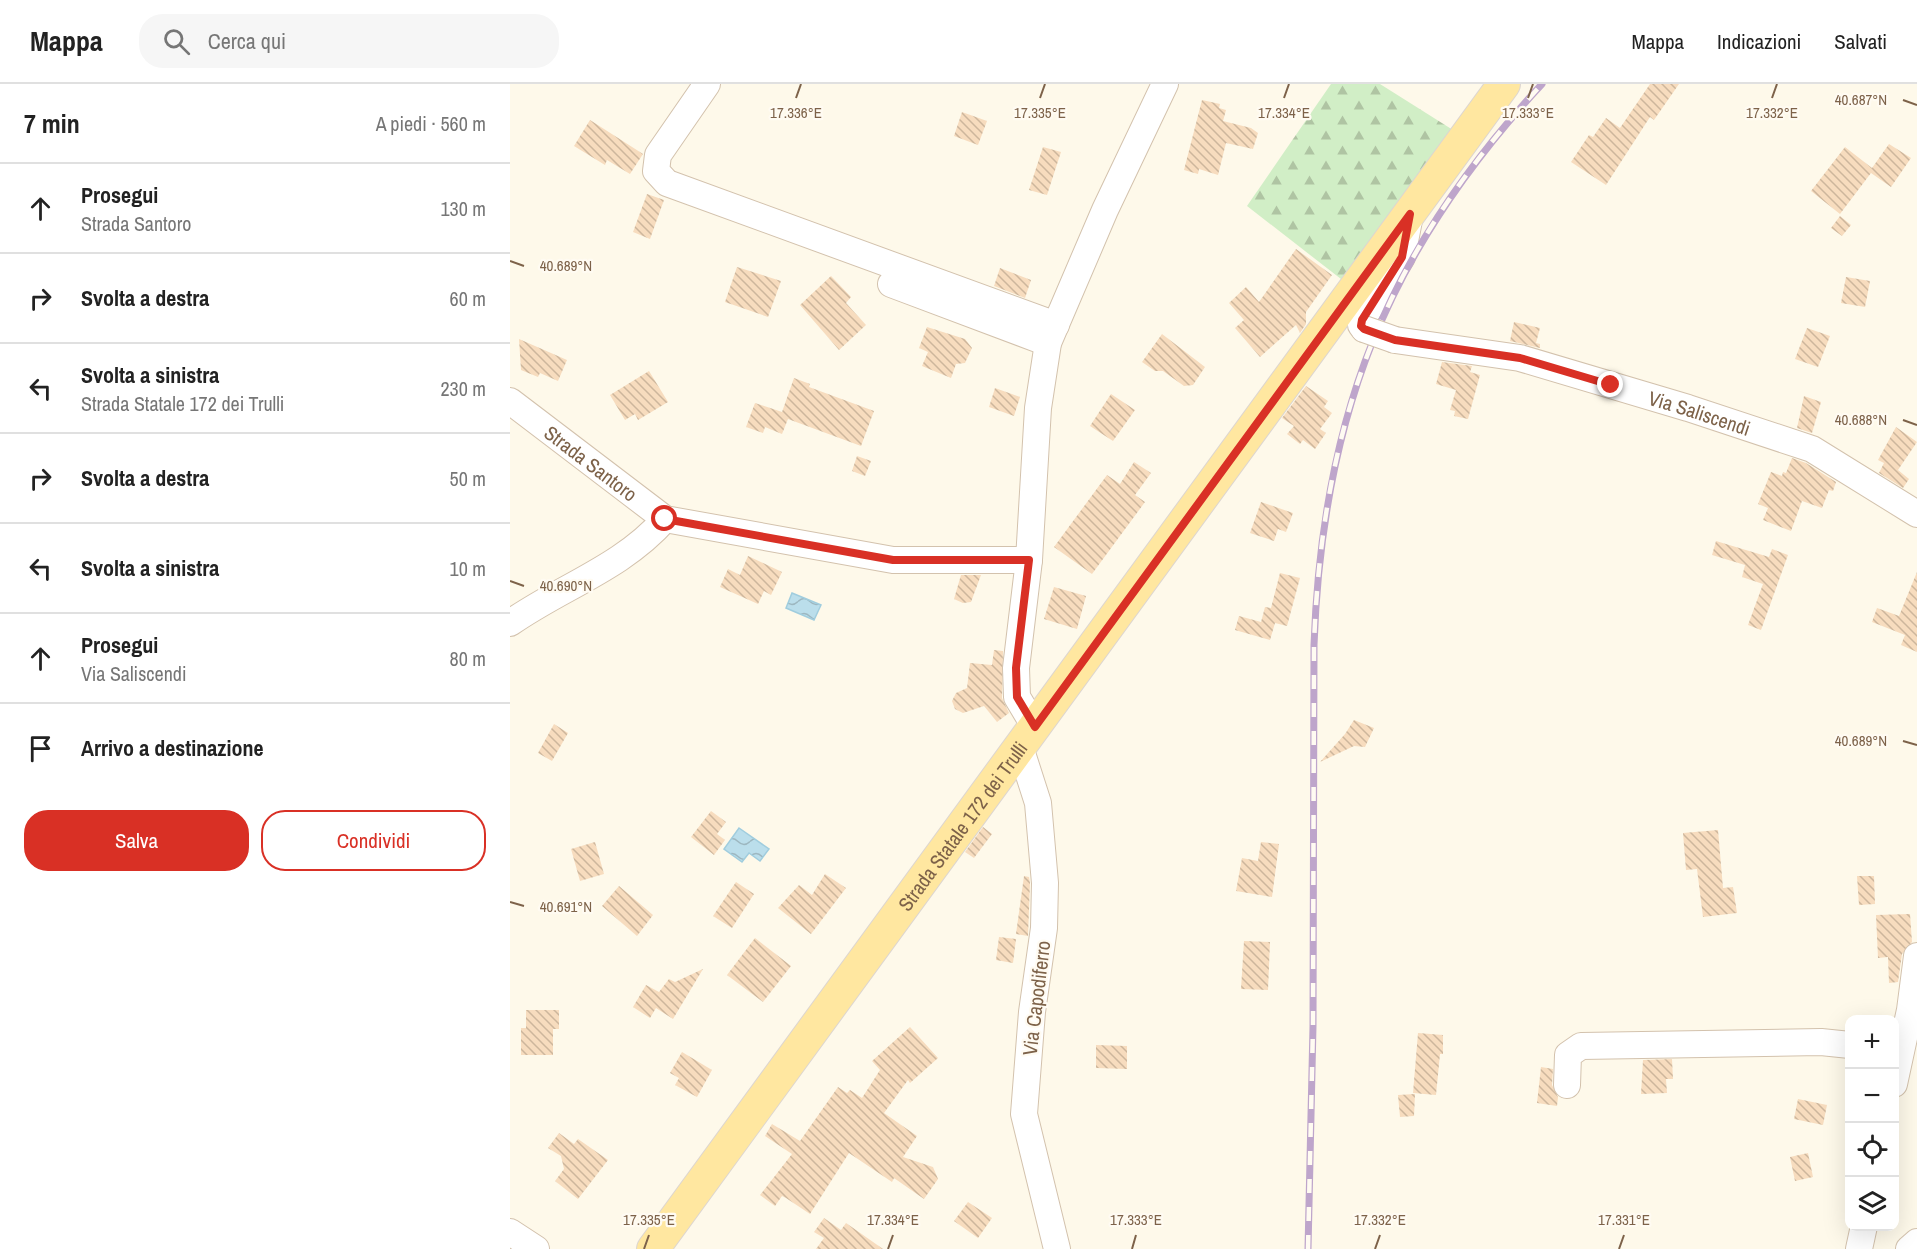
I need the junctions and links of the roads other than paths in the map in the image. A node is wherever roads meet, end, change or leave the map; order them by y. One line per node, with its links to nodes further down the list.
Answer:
1 (707, 84): 6 (street)
2 (1165, 84): 6 (street, Via Capodiferro)
3 (1504, 84): 5 (main road, Strada Statale 172 dei Trulli)
4 (657, 196): 6 (street)
5 (1410, 214): 8 (street, Via Saliscendi, bridge); 12 (main road, Strada Statale 172 dei Trulli)
6 (1052, 334): 10 (street, Via Capodiferro)
7 (510, 401): 9 (street, Strada Santoro)
8 (1917, 514)
9 (665, 519): 10 (street, Strada Santoro); 11 (street)
10 (1029, 560): 12 (street, Via Capodiferro)
11 (510, 623)
12 (1028, 737): 21 (main road, Strada Statale 172 dei Trulli); 22 (street, Via Capodiferro)
13 (1917, 956): 15 (street)
14 (1845, 1044): 16 (street)
15 (1899, 1051)
16 (1567, 1085)
17 (1863, 1231): 23 (street)
18 (510, 1232): 20 (street)
19 (1917, 1242): 24 (street)
20 (536, 1249)
21 (653, 1249)
22 (1057, 1249)
23 (1859, 1249)
24 (1909, 1249)

